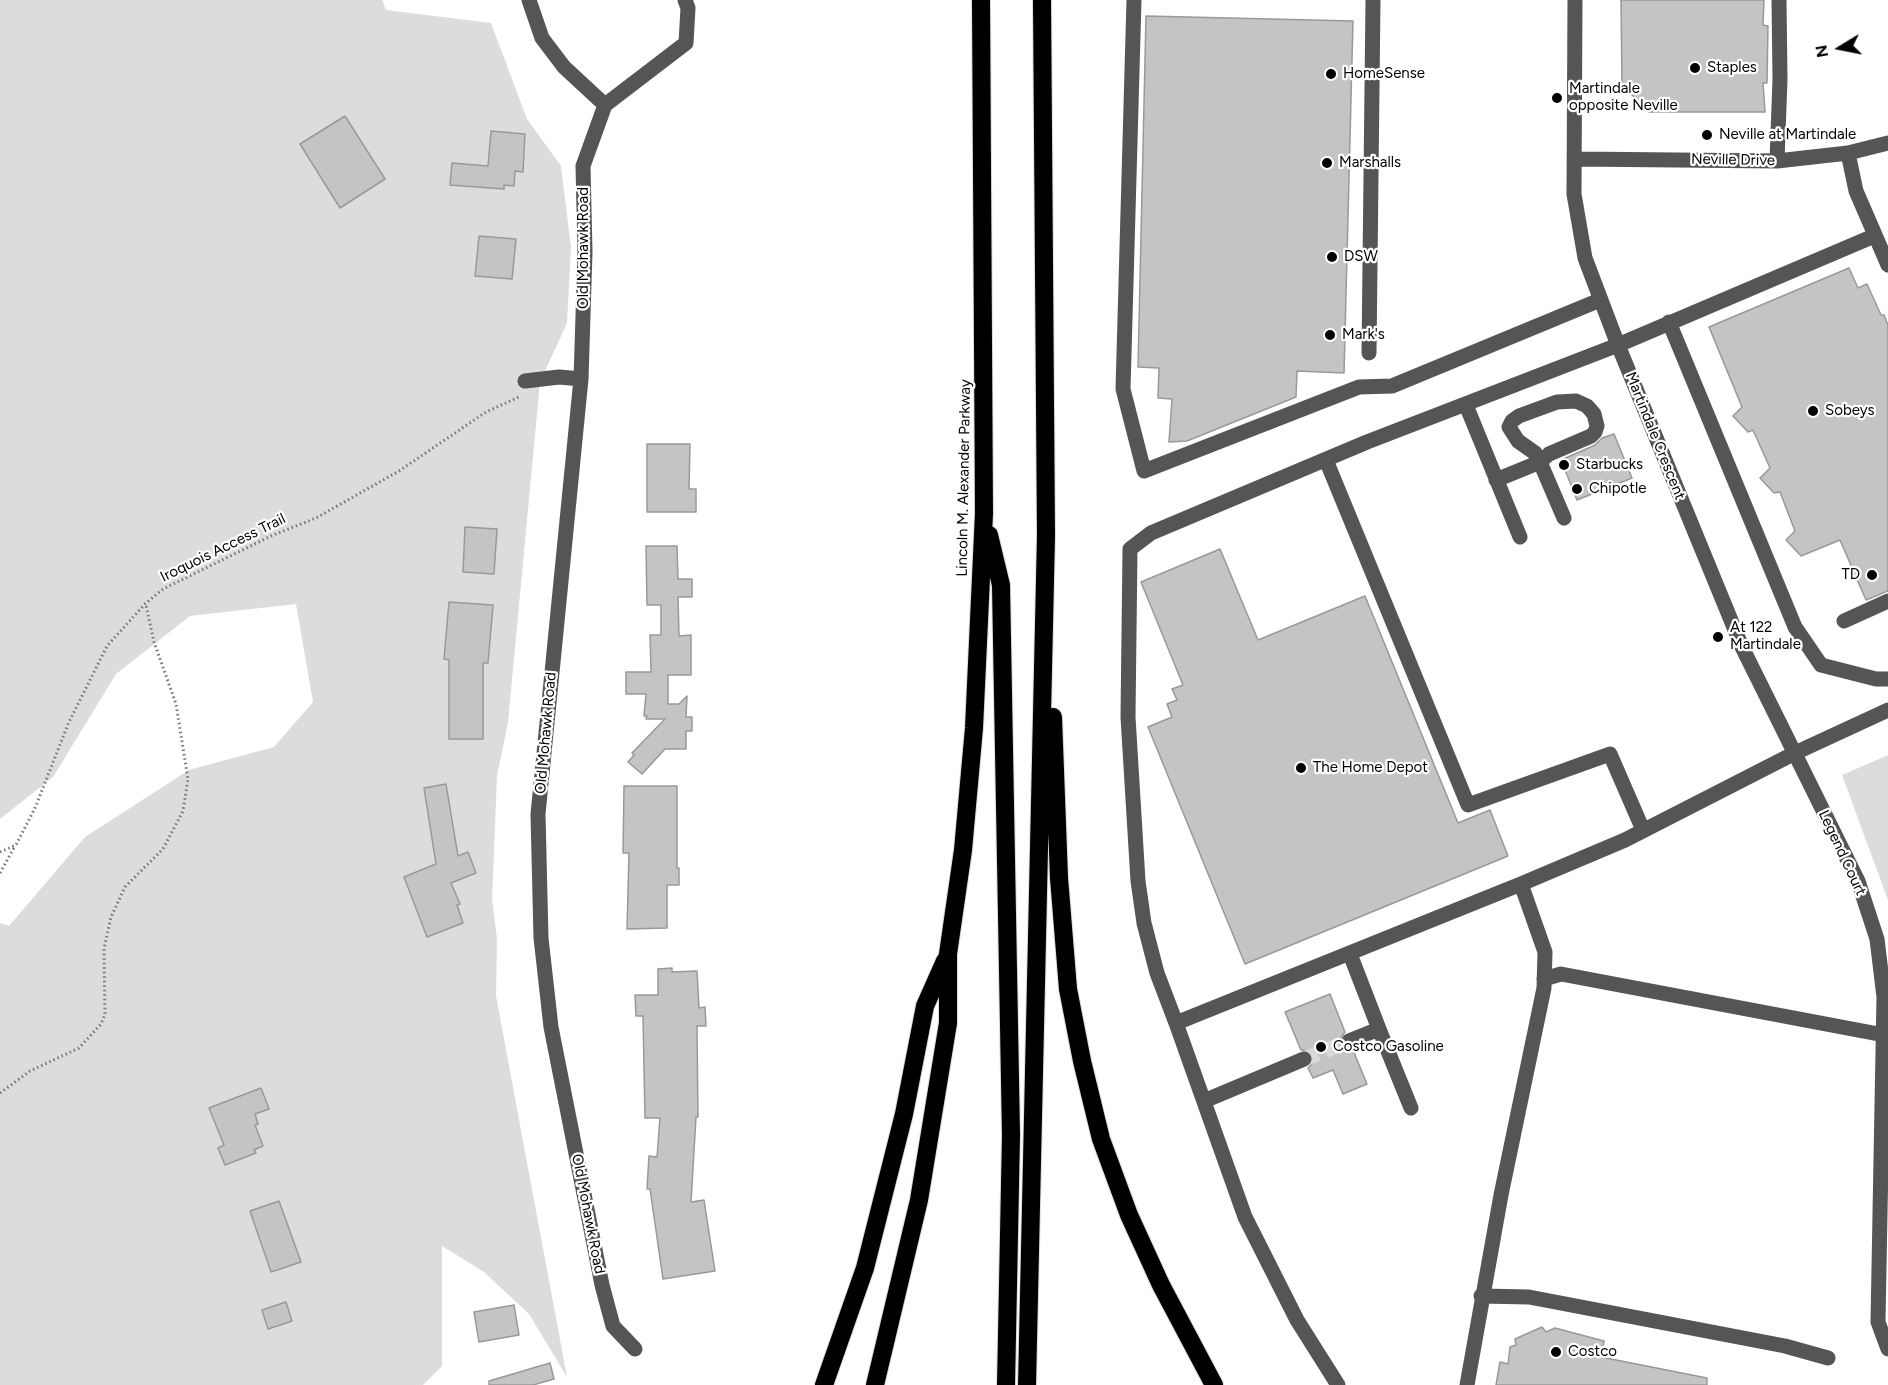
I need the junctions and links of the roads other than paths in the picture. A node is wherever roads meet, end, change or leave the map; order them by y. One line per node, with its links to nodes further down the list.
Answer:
1 (529, 0): 9 (street)
2 (685, 0): 9 (street)
3 (981, 0): 26 (highway, Lincoln M. Alexander Parkway)
4 (1134, 0): 16 (street)
5 (1373, 0): 19 (street)
6 (1575, 0): 12 (street, Martindale Crescent)
7 (1779, 0): 13 (street)
8 (1044, 5): 28 (highway)
9 (605, 105): 20 (street, Old Mohawk Road)
10 (1888, 142): 11 (street, Neville Drive)
11 (1848, 153): 13 (street, Neville Drive); 14 (street)
12 (1576, 159): 13 (street, Neville Drive); 16 (street, Martindale Crescent)
13 (1777, 161)
14 (1874, 236): 15 (street); 17 (street)
15 (1888, 265)
16 (1600, 300): 18 (street, Martindale Crescent)
17 (1670, 322): 18 (street); 32 (street)
18 (1618, 345): 22 (street); 34 (street, Martindale Crescent)
19 (1369, 352)
20 (580, 380): 21 (street); 48 (street, Old Mohawk Road)
21 (525, 381)
22 (1466, 405): 23 (street); 25 (street)
23 (1326, 460): 35 (street); 40 (street)
24 (1540, 462): 24 (street); 25 (street); 27 (street)
25 (1497, 480): 29 (street)
26 (984, 513): 37 (highway, Lincoln M. Alexander Parkway); 53 (highway)
27 (1564, 518)
28 (1046, 535): 54 (highway); 55 (highway)
29 (1520, 537)
30 (1888, 601): 31 (street)
31 (1844, 621)
32 (1888, 679)
33 (1888, 710): 34 (street)
34 (1795, 753): 35 (street); 42 (street, Legend Court)
35 (1643, 830): 36 (street)
36 (1521, 884): 38 (street); 39 (street)
37 (948, 954): 51 (highway); 52 (highway)
38 (1350, 954): 40 (street); 41 (street)
39 (1544, 979): 42 (street); 47 (street)
40 (1176, 1023): 45 (street)
41 (1379, 1029): 43 (street); 46 (street)
42 (1884, 1035): 49 (street, Legend Court)
43 (1349, 1041)
44 (1304, 1059): 45 (street)
45 (1204, 1101): 56 (street)
46 (1412, 1108)
47 (1481, 1296): 50 (street); 57 (street)
48 (636, 1349)
49 (1888, 1349)
50 (1827, 1359)
51 (824, 1385)
52 (875, 1385)
53 (1006, 1385)
54 (1027, 1385)
55 (1214, 1385)
56 (1338, 1385)
57 (1467, 1385)

